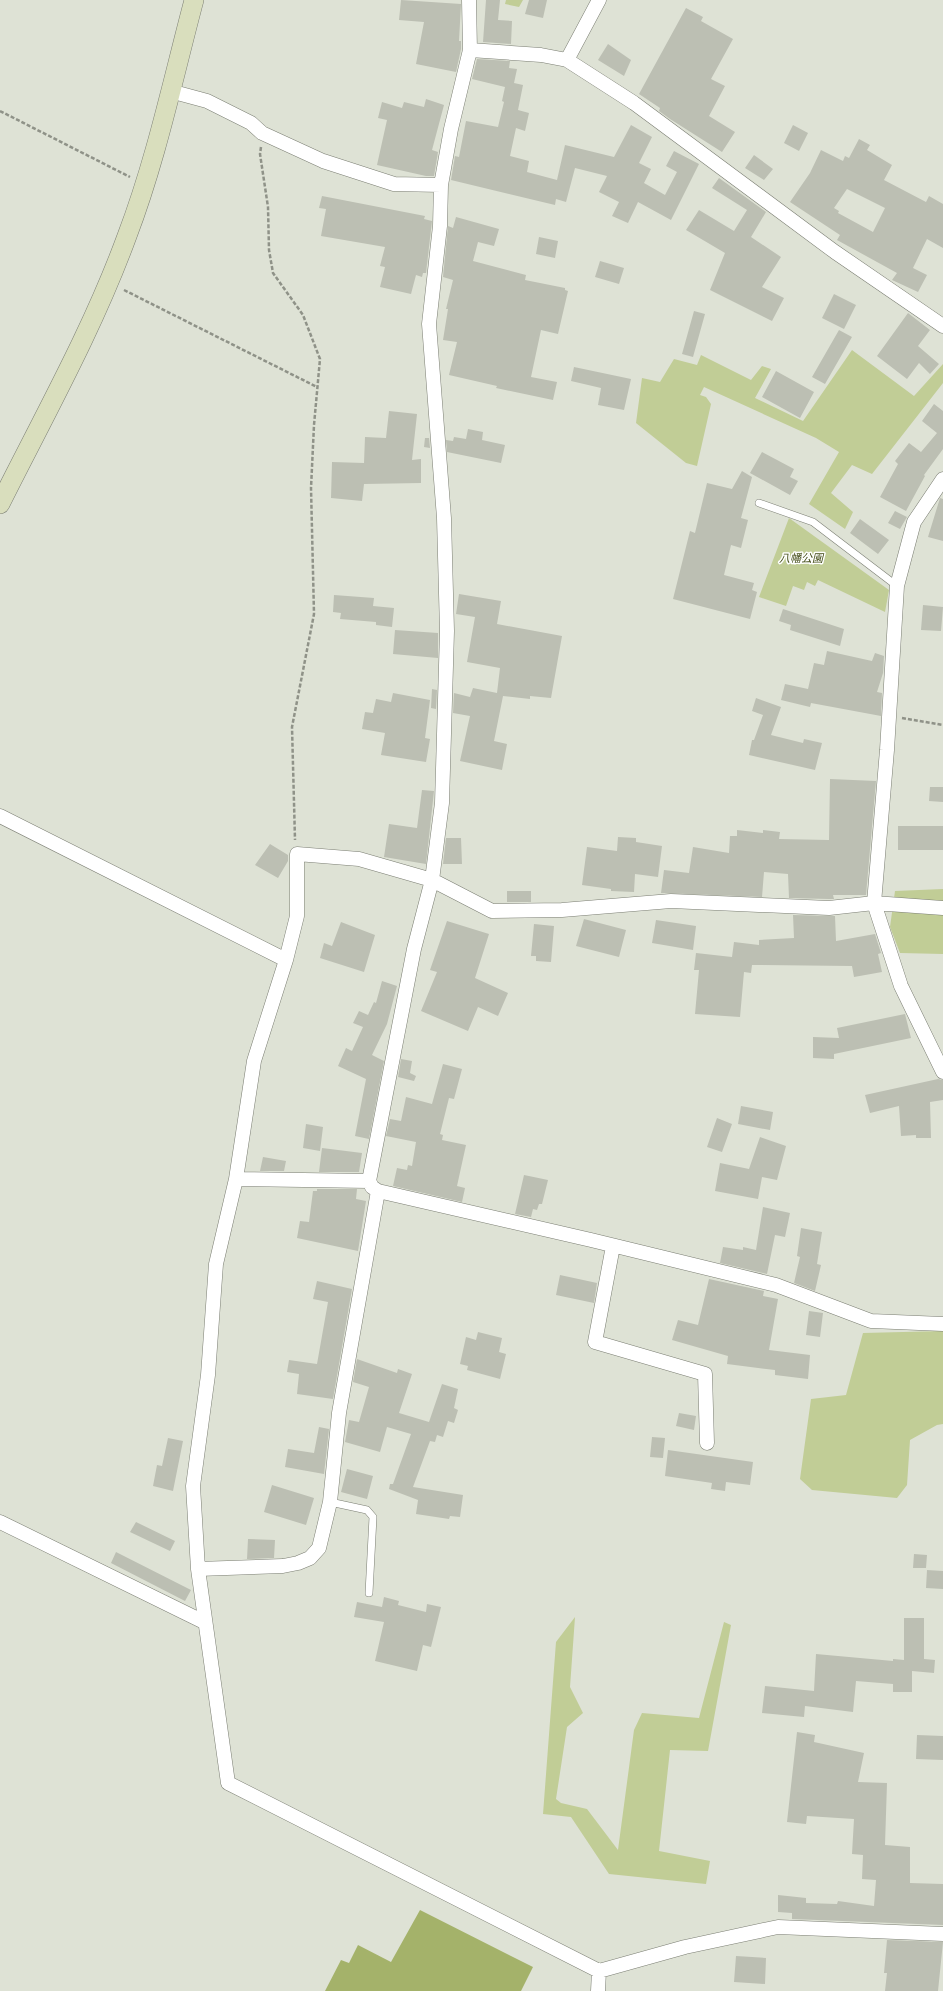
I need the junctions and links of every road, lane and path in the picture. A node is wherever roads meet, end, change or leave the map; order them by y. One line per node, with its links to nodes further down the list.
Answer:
1 (194, 0): 6 (street)
2 (470, 0): 4 (street)
3 (599, 0): 5 (street)
4 (470, 50): 5 (street); 10 (street)
5 (567, 60): 12 (street)
6 (170, 92): 8 (street); 9 (street)
7 (0, 111): 9 (path)
8 (262, 133): 10 (street); 13 (path)
9 (146, 182): 11 (street)
10 (441, 185): 22 (street)
11 (109, 281): 13 (path); 16 (street)
12 (943, 326)
13 (317, 387): 21 (path)
14 (943, 479): 17 (street)
15 (759, 503): 17 (lane)
16 (0, 504)
17 (897, 586): 18 (street)
18 (889, 716): 19 (path); 23 (street)
19 (943, 725)
20 (0, 816): 25 (street)
21 (297, 854): 22 (street); 25 (street)
22 (432, 880): 23 (street); 28 (street)
23 (874, 903): 24 (street); 26 (street)
24 (943, 908)
25 (286, 960): 27 (street)
26 (943, 1072)
27 (236, 1179): 28 (street); 34 (street)
28 (373, 1186): 29 (street); 32 (street)
29 (613, 1246): 30 (street); 31 (street)
30 (943, 1324)
31 (707, 1443)
32 (330, 1502): 34 (street); 35 (lane)
33 (0, 1522): 36 (street)
34 (198, 1569): 36 (street)
35 (369, 1593)
36 (204, 1622): 38 (street)
37 (943, 1934): 38 (street)
38 (599, 1971): 39 (street)
39 (598, 1991)

